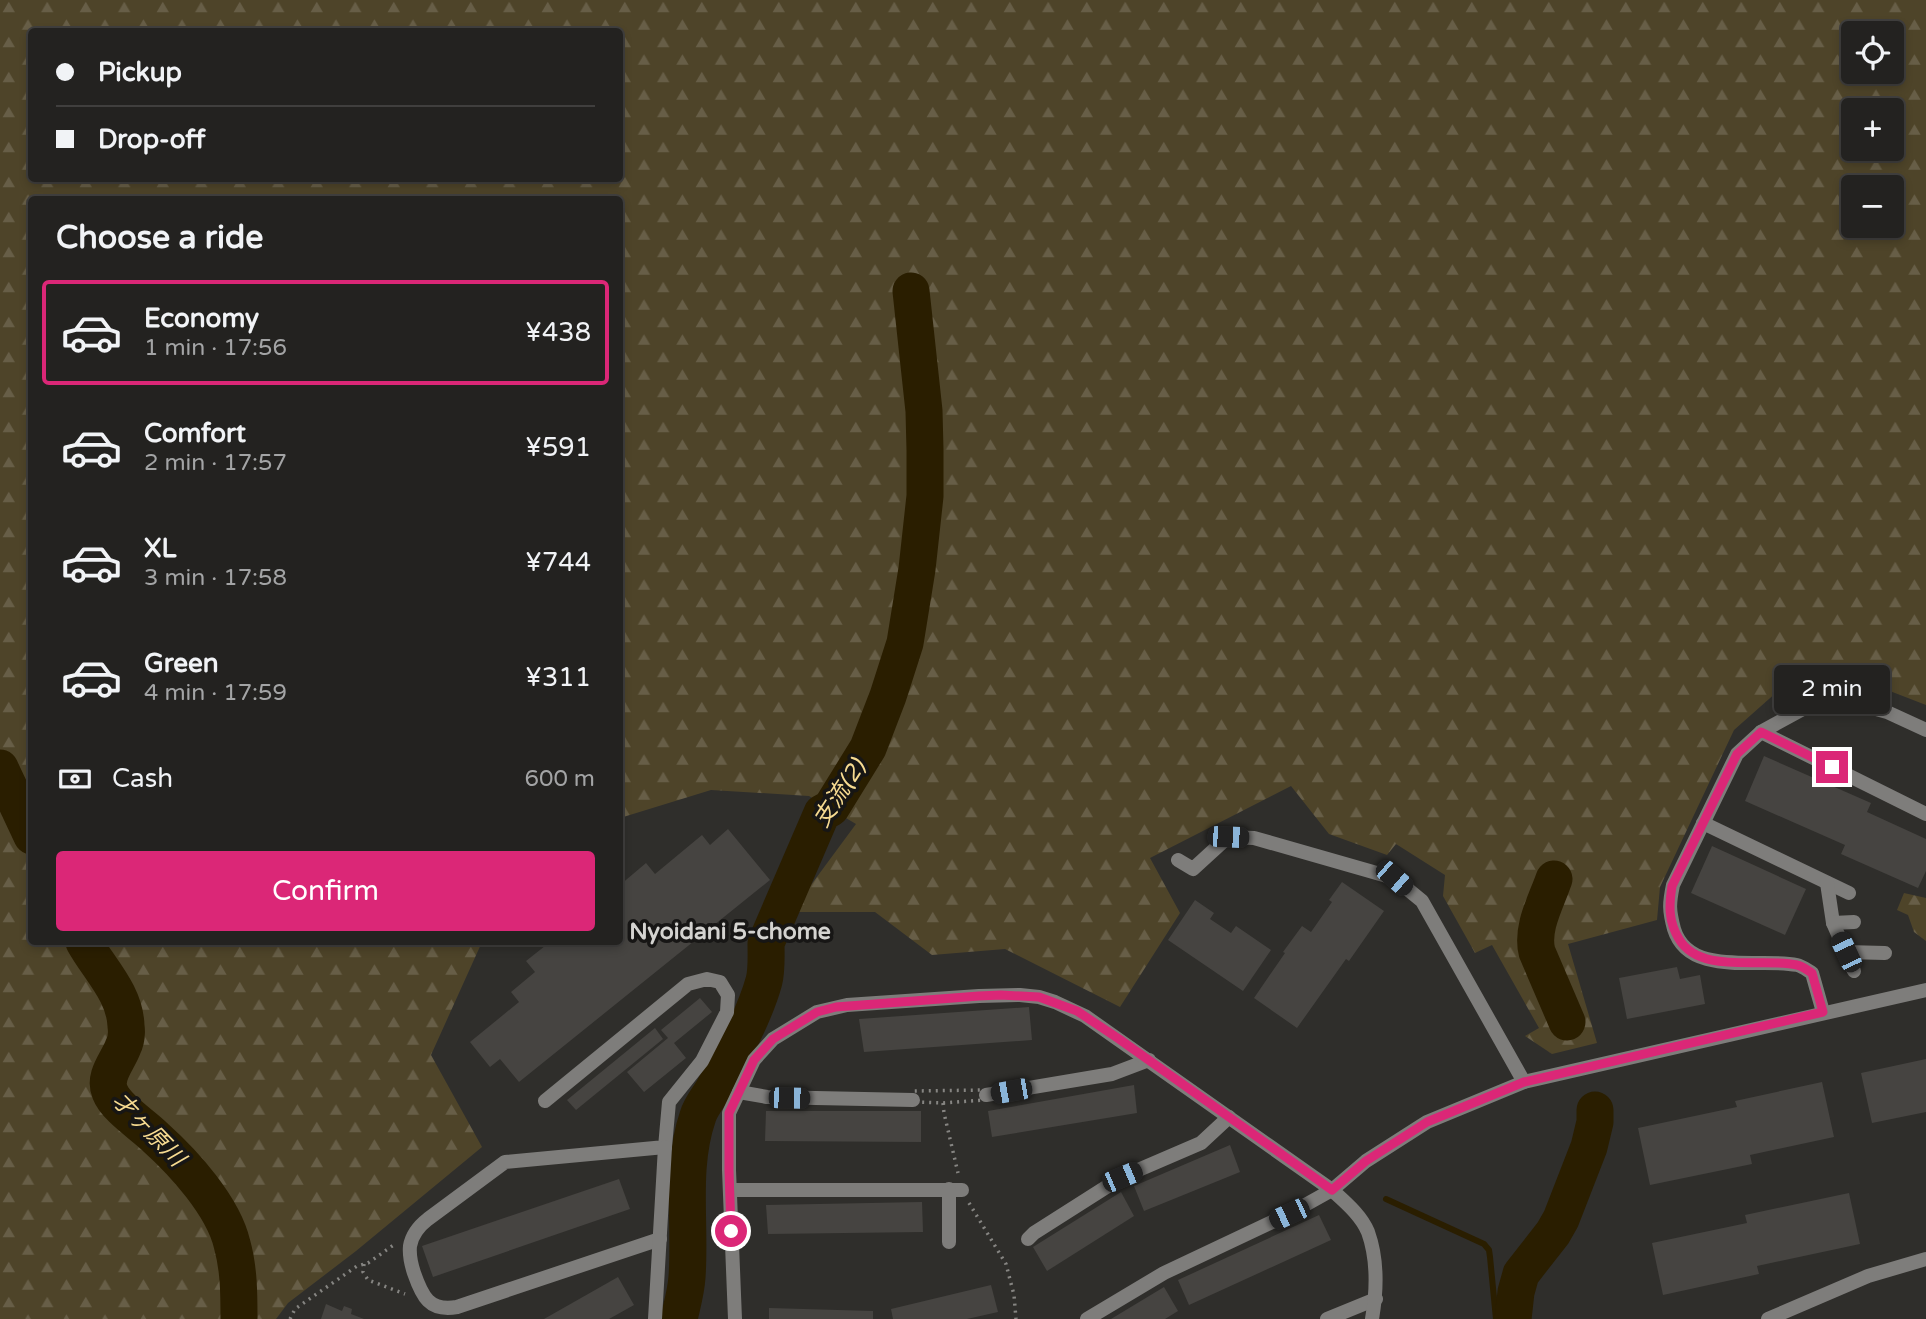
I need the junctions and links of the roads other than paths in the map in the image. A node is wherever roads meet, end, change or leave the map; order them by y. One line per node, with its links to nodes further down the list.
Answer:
1 (1926, 730): 2 (street)
2 (1761, 732): 3 (street); 4 (street)
3 (1926, 814)
4 (1703, 823): 6 (street); 14 (street)
5 (1178, 860): 16 (street)
6 (1827, 883): 7 (street); 9 (street)
7 (1849, 893)
8 (1854, 922): 9 (street)
9 (1833, 923): 10 (street)
10 (1846, 952): 11 (street); 12 (street)
11 (1885, 954)
12 (1854, 971)
13 (1926, 990): 14 (street)
14 (1823, 1012): 16 (street)
15 (1149, 1060): 17 (street); 18 (street); 21 (street)
16 (1524, 1082): 23 (street)
17 (739, 1092): 19 (street); 24 (street)
18 (986, 1095)
19 (914, 1100)
20 (545, 1101): 22 (street)
21 (1229, 1117): 23 (street); 26 (street)
22 (665, 1147): 25 (street); 25 (street)
23 (1332, 1190): 29 (street); 32 (street)
24 (730, 1191): 27 (street); 31 (street)
25 (660, 1238): 30 (street)
26 (1028, 1239)
27 (949, 1242)
28 (1926, 1259): 35 (street)
29 (1376, 1299): 33 (street); 34 (street)
30 (655, 1319)
31 (734, 1319)
32 (1087, 1319)
33 (1327, 1319)
34 (1372, 1319)
35 (1768, 1319)

